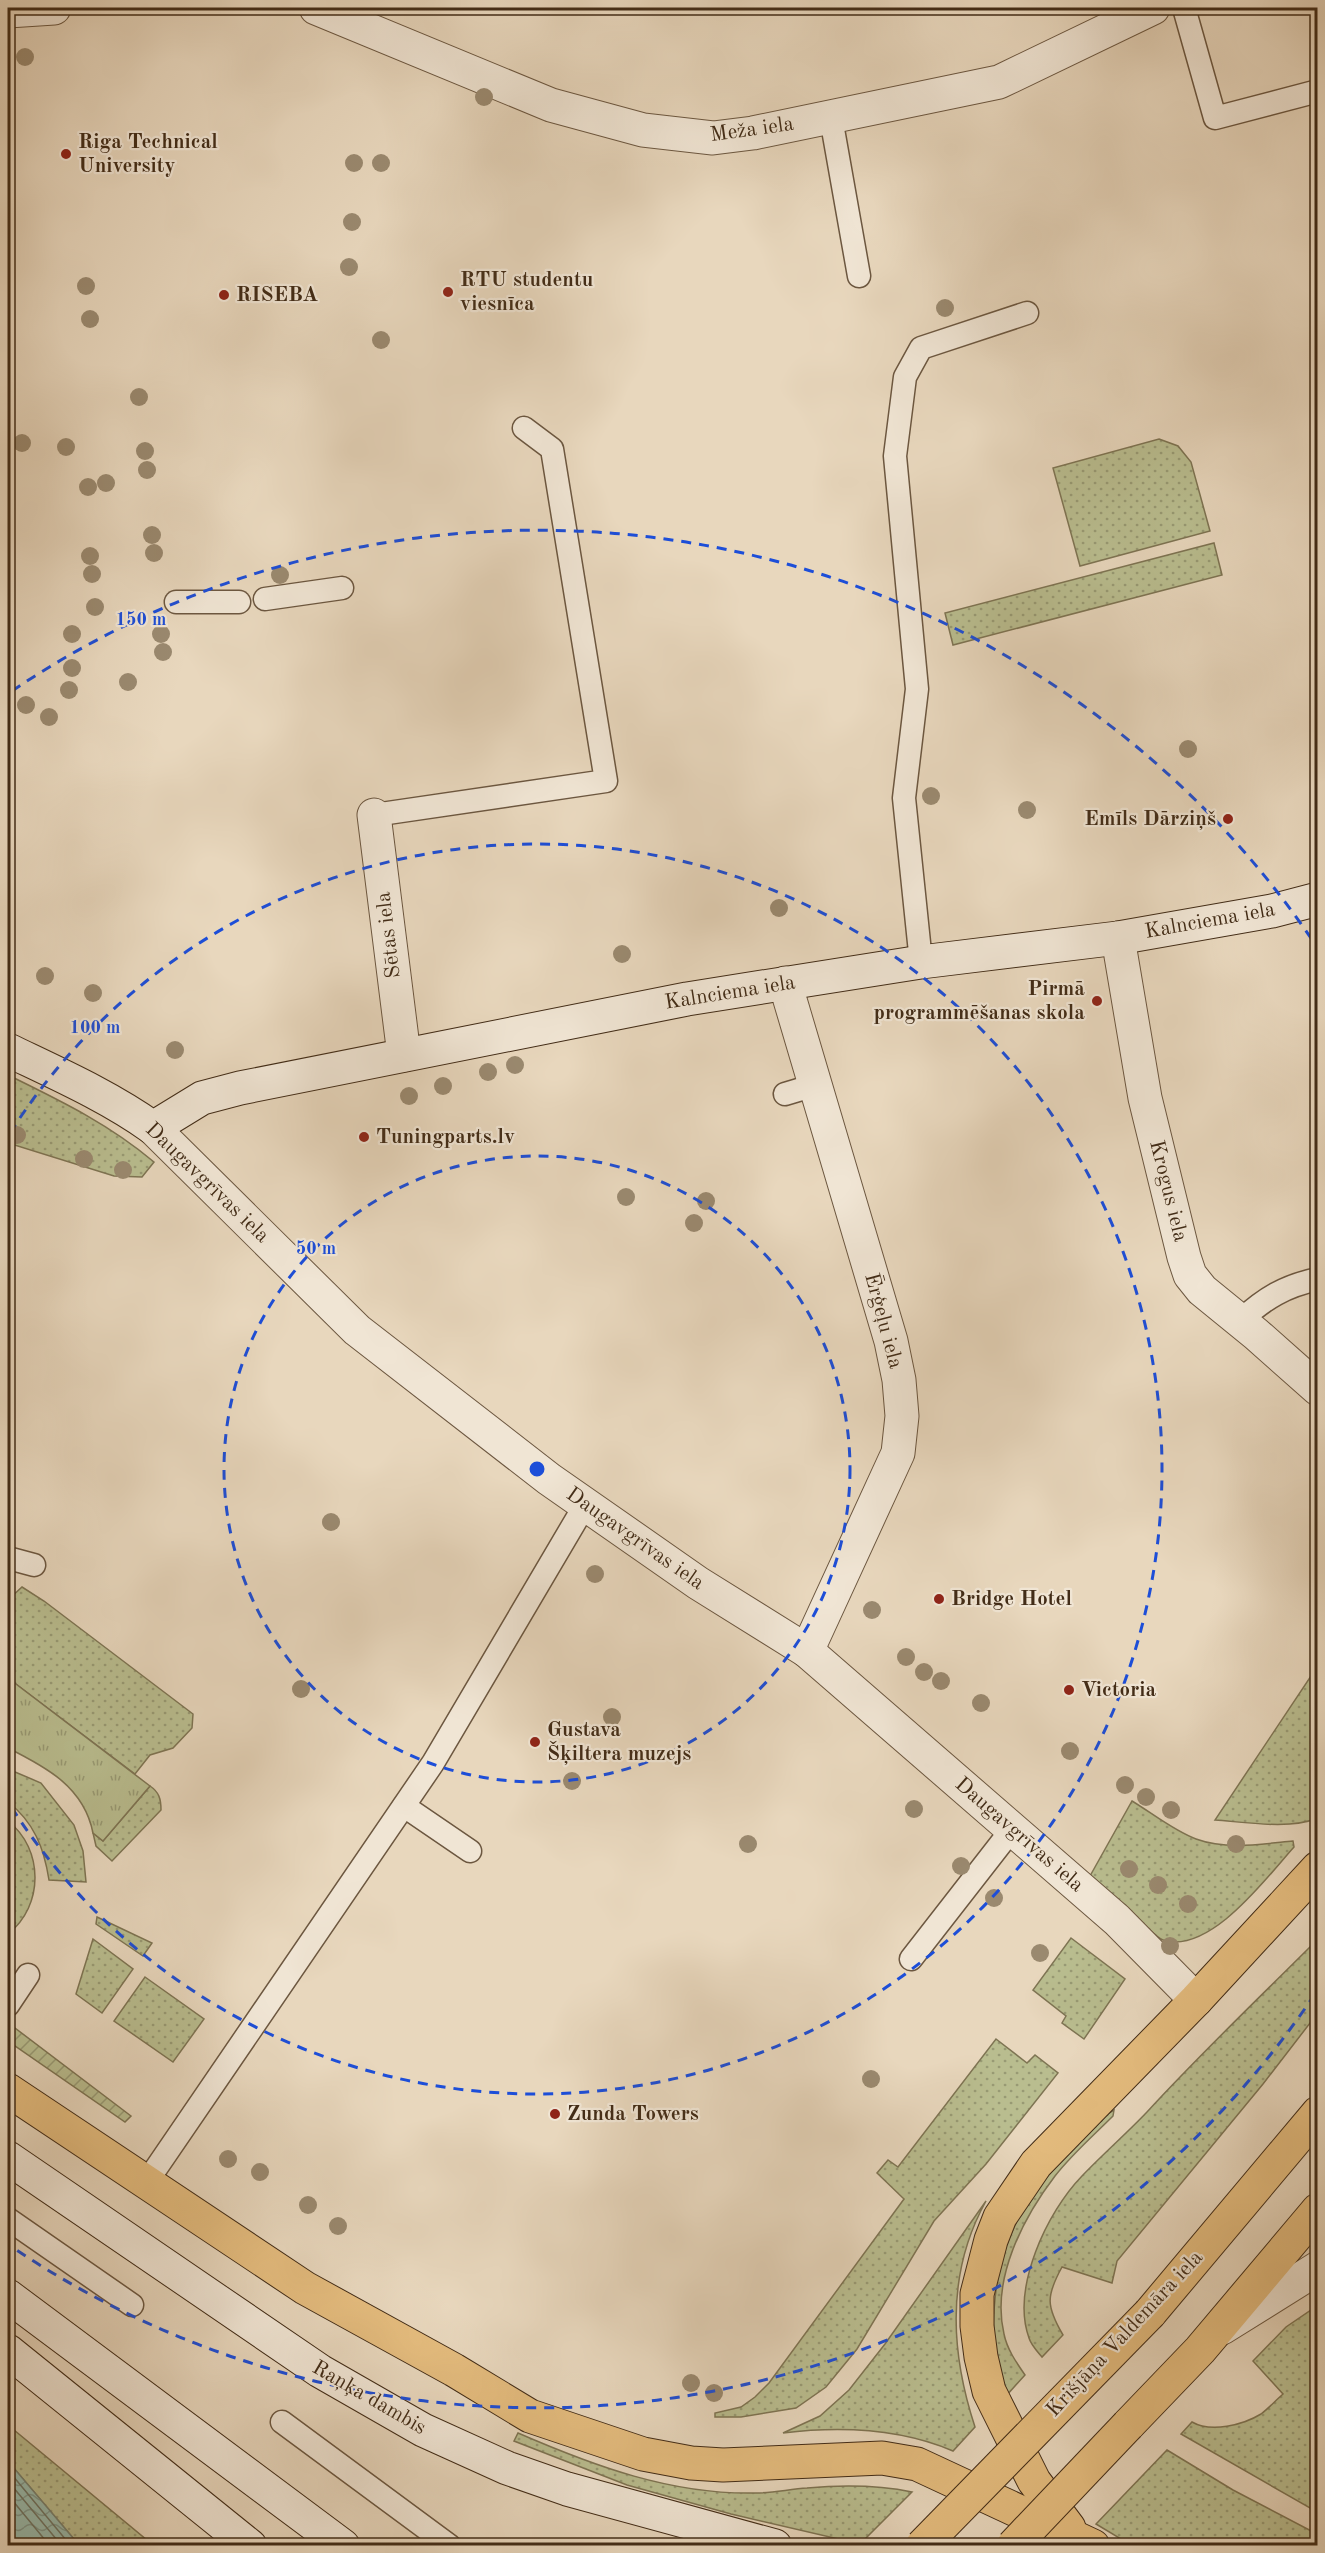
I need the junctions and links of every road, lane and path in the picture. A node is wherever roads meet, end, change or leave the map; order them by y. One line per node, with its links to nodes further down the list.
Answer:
1 (54, 8): 5 (street)
2 (316, 8): 7 (street, Meža iela)
3 (1153, 8): 7 (street, Meža iela)
4 (1184, 8): 6 (lane)
5 (8, 11)
6 (1317, 91)
7 (831, 118): 8 (lane)
8 (859, 276)
9 (1027, 313): 18 (lane)
10 (524, 428): 15 (lane)
11 (342, 588): 12 (lane)
12 (265, 599)
13 (176, 602): 14 (lane)
14 (239, 602)
15 (375, 815): 21 (street, Sētas iela)
16 (1317, 899): 17 (street, Kalnciema iela)
17 (1118, 938): 18 (street, Kalnciema iela); 24 (street, Krogus iela)
18 (921, 962): 19 (street, Kalnciema iela)
19 (786, 983): 21 (street, Kalnciema iela); 29 (street, Ērģeļu iela)
20 (8, 1050): 22 (street, Daugavgrīvas iela)
21 (404, 1055): 22 (street, Kalnciema iela)
22 (153, 1128): 26 (street, Daugavgrīvas iela)
23 (1317, 1279): 24 (lane)
24 (1240, 1321): 25 (street, Krogus iela)
25 (1317, 1389)
26 (585, 1505): 29 (street, Daugavgrīvas iela); 30 (lane)
27 (8, 1558): 28 (lane)
28 (34, 1565)
29 (807, 1651): 31 (street, Daugavgrīvas iela)
30 (404, 1806): 32 (lane); 41 (lane)
31 (1013, 1828): 34 (lane); 36 (street, Daugavgrīvas iela)
32 (470, 1851)
33 (1317, 1868): 36 (main road)
34 (911, 1959)
35 (28, 1975): 37 (lane)
36 (1196, 2000): 50 (main road)
37 (8, 2004)
38 (8, 2091): 41 (main road)
39 (1317, 2113): 56 (main road, Krišjāņa Valdemāra iela, bridge)
40 (8, 2158): 55 (street, Raņķa dambis)
41 (146, 2182): 50 (main road)
42 (1317, 2210): 47 (main road)
43 (8, 2219): 46 (lane)
44 (1317, 2268): 47 (street)
45 (8, 2296): 52 (street)
46 (132, 2305)
47 (1206, 2342): 57 (main road, bridge)
48 (8, 2352): 51 (street)
49 (282, 2422): 53 (lane)
50 (1084, 2541)
51 (250, 2546)
52 (344, 2546)
53 (450, 2546)
54 (687, 2546): 55 (street)
55 (773, 2546)
56 (922, 2546)
57 (1013, 2546)

